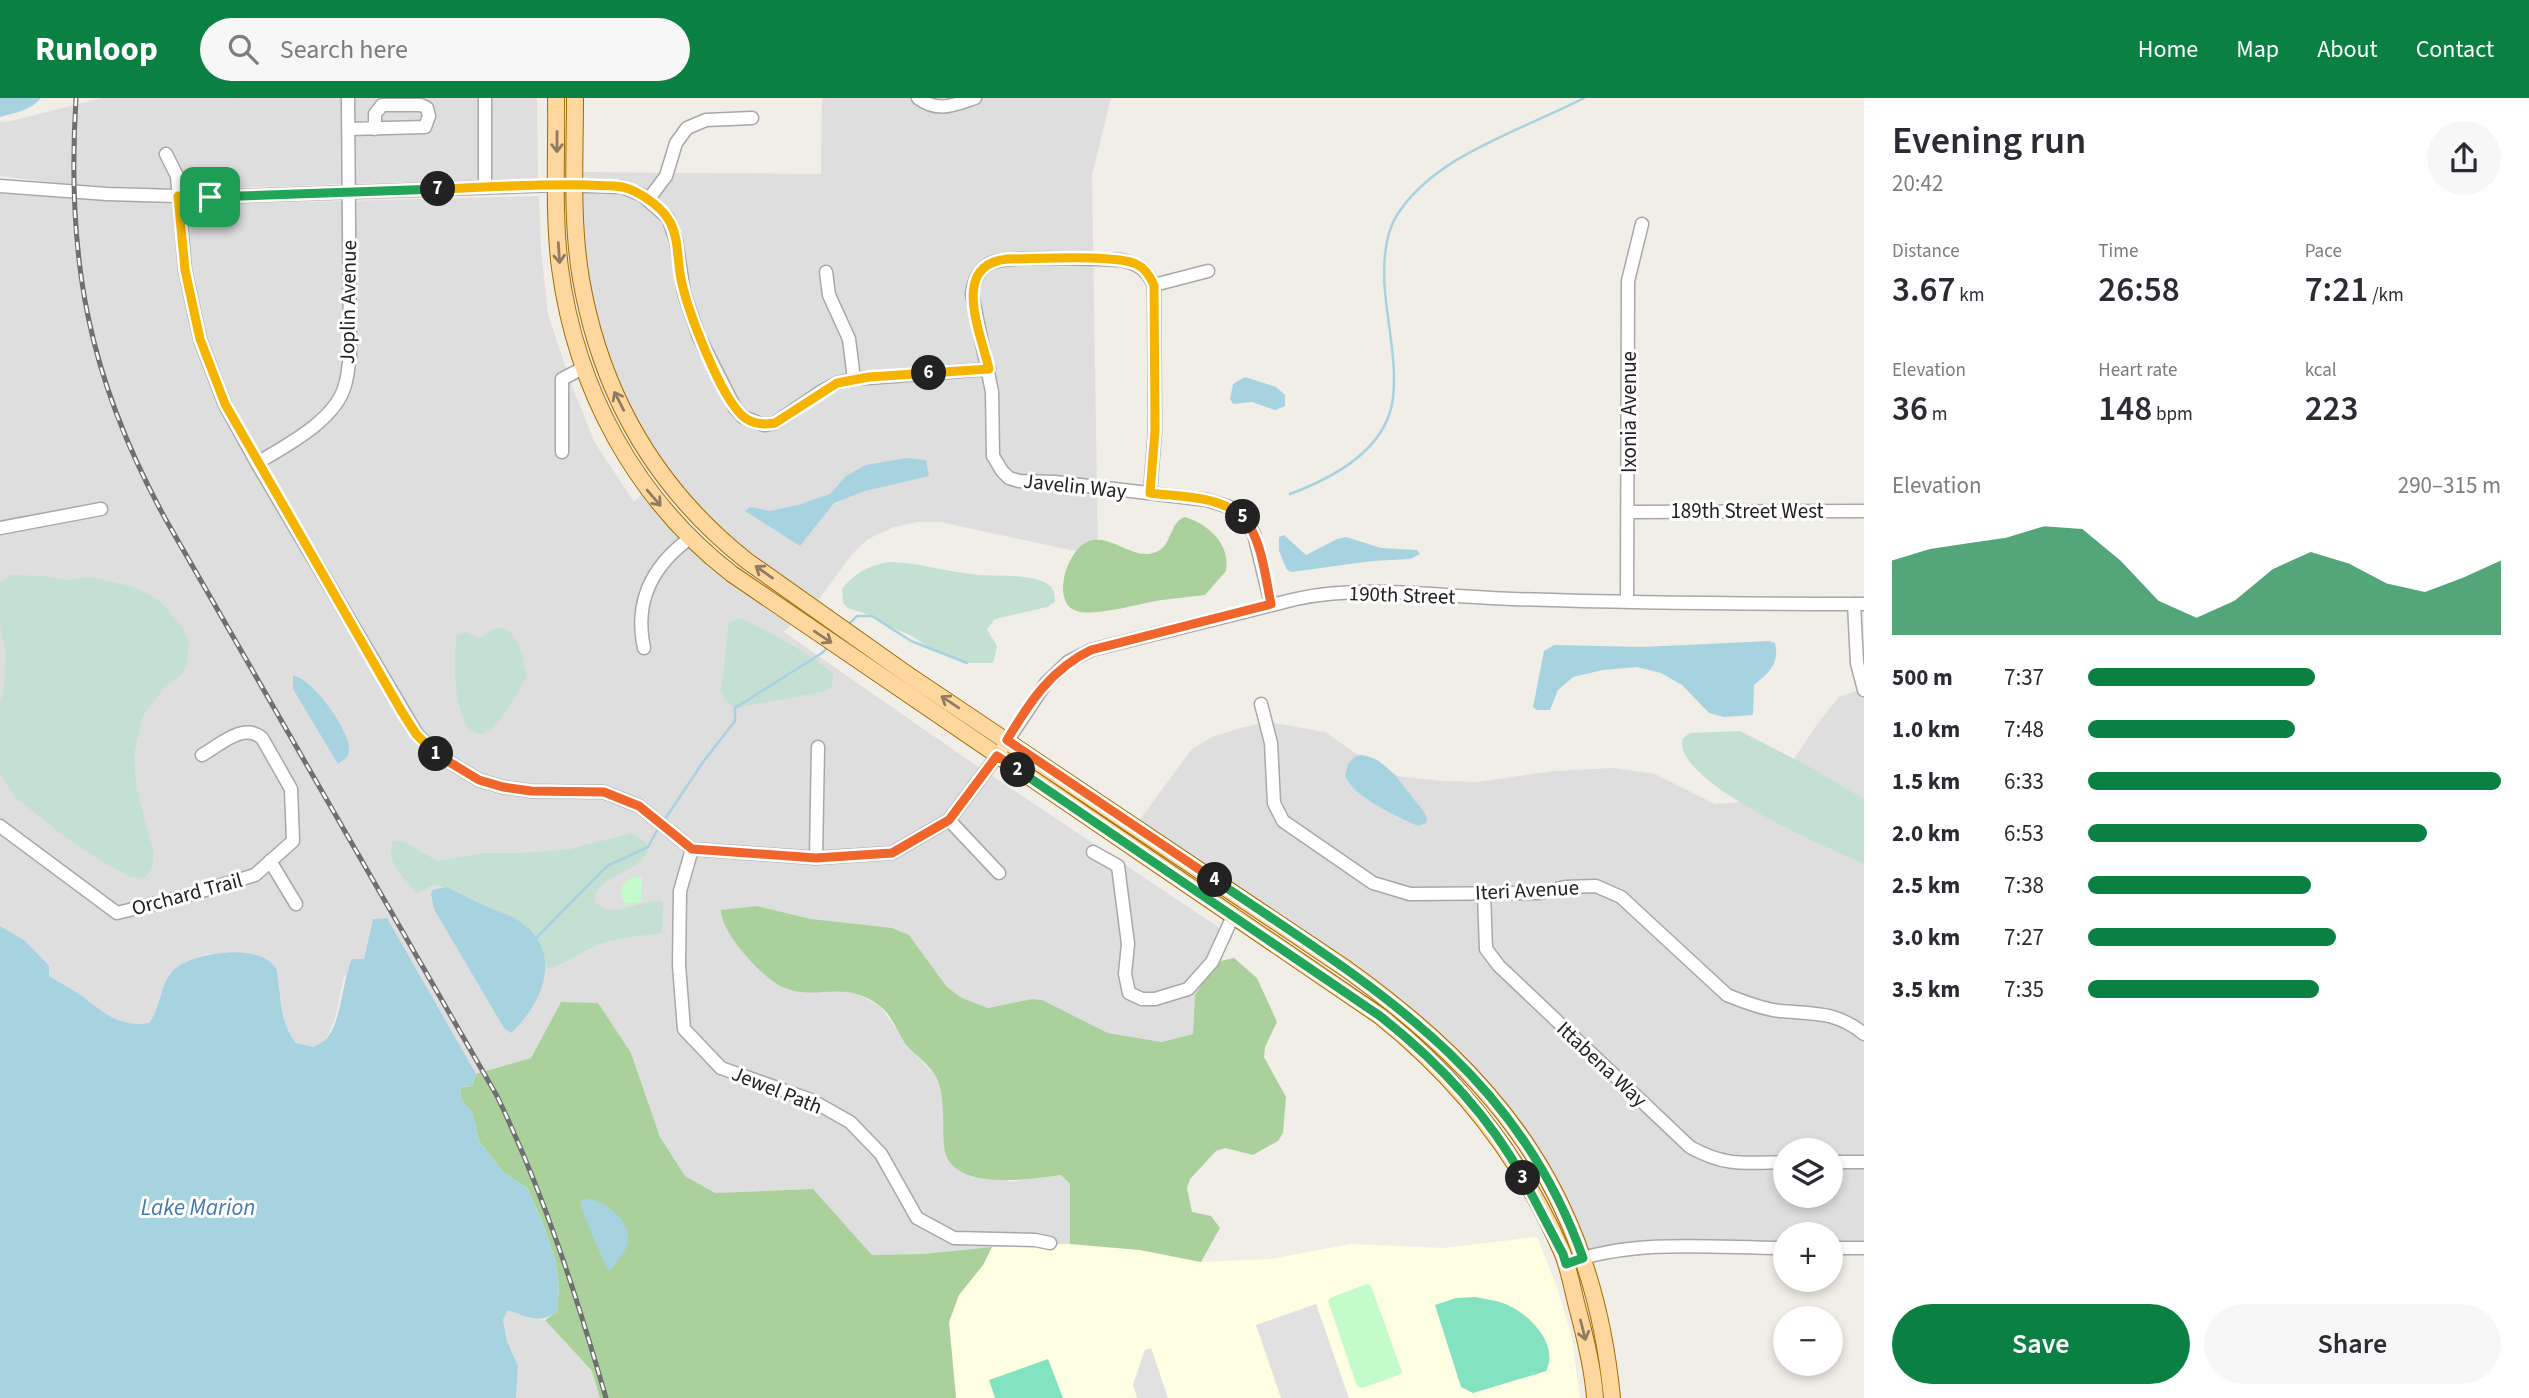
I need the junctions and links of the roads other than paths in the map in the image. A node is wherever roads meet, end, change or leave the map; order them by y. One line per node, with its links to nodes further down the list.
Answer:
1 (348, 98): 8 (street, Joplin Avenue)
2 (485, 98): 13 (street)
3 (556, 98): 11 (main road, one-way to 11)
4 (575, 98): 11 (main road)
5 (918, 98): 6 (street)
6 (975, 98)
7 (752, 118): 16 (street)
8 (349, 129): 9 (street); 14 (street, Joplin Avenue)
9 (374, 129)
10 (166, 154): 15 (street)
11 (567, 185): 13 (street); 16 (street); 21 (main road, one-way to 21); 38 (main road, one-way to 11)
12 (0, 186): 15 (street)
13 (485, 187): 14 (street)
14 (348, 192): 15 (street); 25 (street, Joplin Avenue)
15 (178, 196): 25 (street)
16 (648, 200): 23 (street)
17 (1642, 224): 29 (street, Ixonia Avenue)
18 (1208, 271): 20 (street)
19 (826, 272): 23 (street)
20 (1154, 285): 22 (street, Javelin Way); 26 (street)
21 (583, 368): 24 (street); 31 (main road, one-way to 31)
22 (989, 369): 23 (street); 26 (street, Javelin Way)
23 (854, 379)
24 (562, 452)
25 (257, 463): 44 (street)
26 (1150, 493): 33 (street, Javelin Way)
27 (101, 509): 30 (street)
28 (1864, 511): 29 (street, 189th Street West)
29 (1629, 512): 32 (street, Ixonia Avenue)
30 (0, 528)
31 (690, 538): 35 (street); 41 (main road, one-way to 41)
32 (1628, 601): 33 (street, 190th Street); 34 (street, 190th Street)
33 (1271, 604): 38 (street, 190th Street)
34 (1859, 604): 36 (street)
35 (644, 648)
36 (1864, 690)
37 (1261, 704): 49 (street, Iteri Avenue)
38 (1007, 740): 41 (street, 190th Street); 60 (main road)
39 (818, 747): 46 (street)
40 (202, 755): 47 (street, Orchard Trail)
41 (997, 756): 42 (street, 190th Street); 51 (main road)
42 (949, 820): 46 (street); 48 (street)
43 (0, 827): 47 (street, Orchard Trail)
44 (692, 849): 46 (street); 56 (street, Jewel Path)
45 (1093, 852): 51 (street)
46 (816, 858)
47 (270, 861): 50 (street)
48 (999, 873)
49 (1483, 894): 52 (street, Iteri Avenue); 55 (street, Ittabena Way)
50 (296, 904)
51 (1233, 916): 61 (main road)
52 (1864, 1034)
53 (1843, 1162): 54 (street)
54 (1864, 1162)
55 (1773, 1163)
56 (1050, 1243)
57 (1773, 1248): 60 (street)
58 (1843, 1248): 59 (street)
59 (1864, 1248)
60 (1583, 1258): 61 (street); 63 (main road)
61 (1566, 1264): 62 (main road, one-way to 62)
62 (1595, 1398)
63 (1612, 1398)

